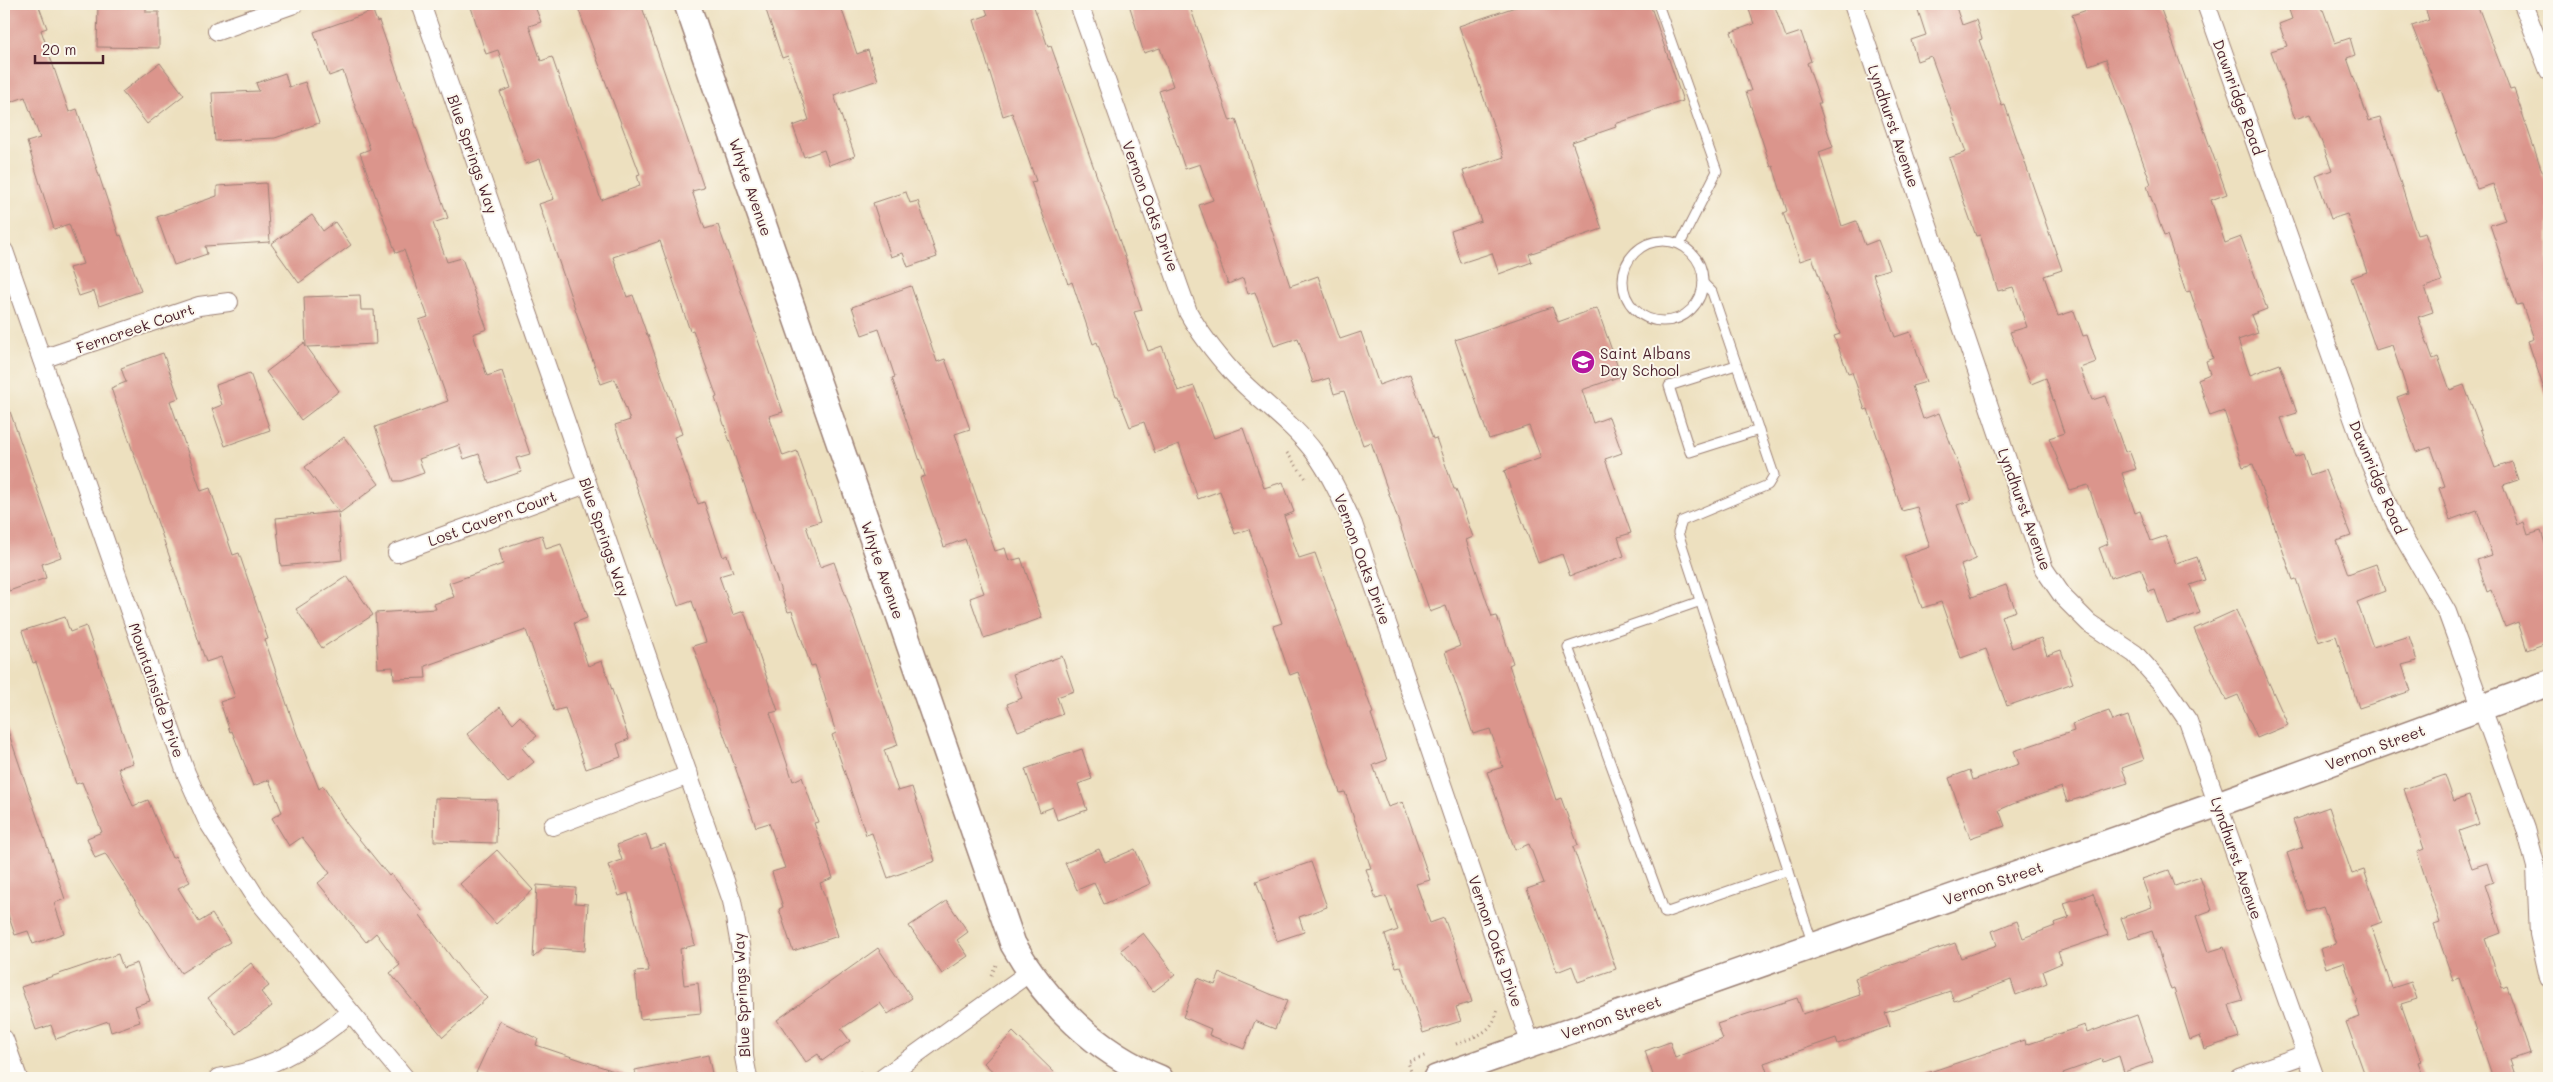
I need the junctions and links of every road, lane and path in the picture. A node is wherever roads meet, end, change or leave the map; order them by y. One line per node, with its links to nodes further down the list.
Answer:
1 (294, 4): 9 (street)
2 (421, 4): 20 (street, Blue Springs Way)
3 (687, 4): 31 (street, Whyte Avenue)
4 (1079, 4): 37 (street, Vernon Oaks Drive)
5 (1658, 4): 11 (lane)
6 (1853, 4): 26 (street, Lyndhurst Avenue)
7 (2206, 4): 24 (street, Dawnridge Road)
8 (2523, 4): 10 (street)
9 (218, 31)
10 (2549, 71)
11 (1680, 244): 13 (lane); 13 (lane)
12 (4, 251): 15 (street, Mountainside Drive)
13 (1703, 283): 16 (lane)
14 (229, 302): 15 (street, Ferncreek Court)
15 (42, 359): 35 (street, Mountainside Drive)
16 (1736, 365): 17 (lane); 17 (lane)
17 (1759, 430): 22 (lane)
18 (1284, 450): 19 (path)
19 (1308, 481)
20 (586, 484): 21 (street, Lost Cavern Court); 25 (street, Blue Springs Way)
21 (397, 553)
22 (1701, 601): 28 (lane); 28 (lane)
23 (2549, 683): 24 (street, Vernon Street)
24 (2482, 707): 26 (street, Vernon Street); 32 (street, Dawnridge Road)
25 (689, 775): 27 (street); 45 (street, Blue Springs Way)
26 (2218, 804): 29 (street, Vernon Street); 40 (street, Lyndhurst Avenue)
27 (553, 826)
28 (1789, 870): 29 (lane)
29 (1814, 946): 37 (street, Vernon Street)
30 (996, 955): 33 (path)
31 (1030, 972): 47 (street); 48 (street, Whyte Avenue)
32 (2549, 978)
33 (988, 979)
34 (1498, 1007): 38 (path)
35 (350, 1013): 43 (street); 44 (street, Mountainside Drive)
36 (4, 1039): 42 (street)
37 (1531, 1045): 50 (street, Vernon Street)
38 (1450, 1046)
39 (1433, 1052): 49 (path)
40 (2306, 1054): 51 (street); 52 (street, Lyndhurst Avenue)
41 (868, 1067): 46 (path)
42 (18, 1078)
43 (218, 1078)
44 (405, 1078)
45 (748, 1078)
46 (852, 1078)
47 (883, 1078)
48 (1160, 1078)
49 (1412, 1078)
50 (1436, 1078)
51 (2239, 1078)
52 (2315, 1078)

